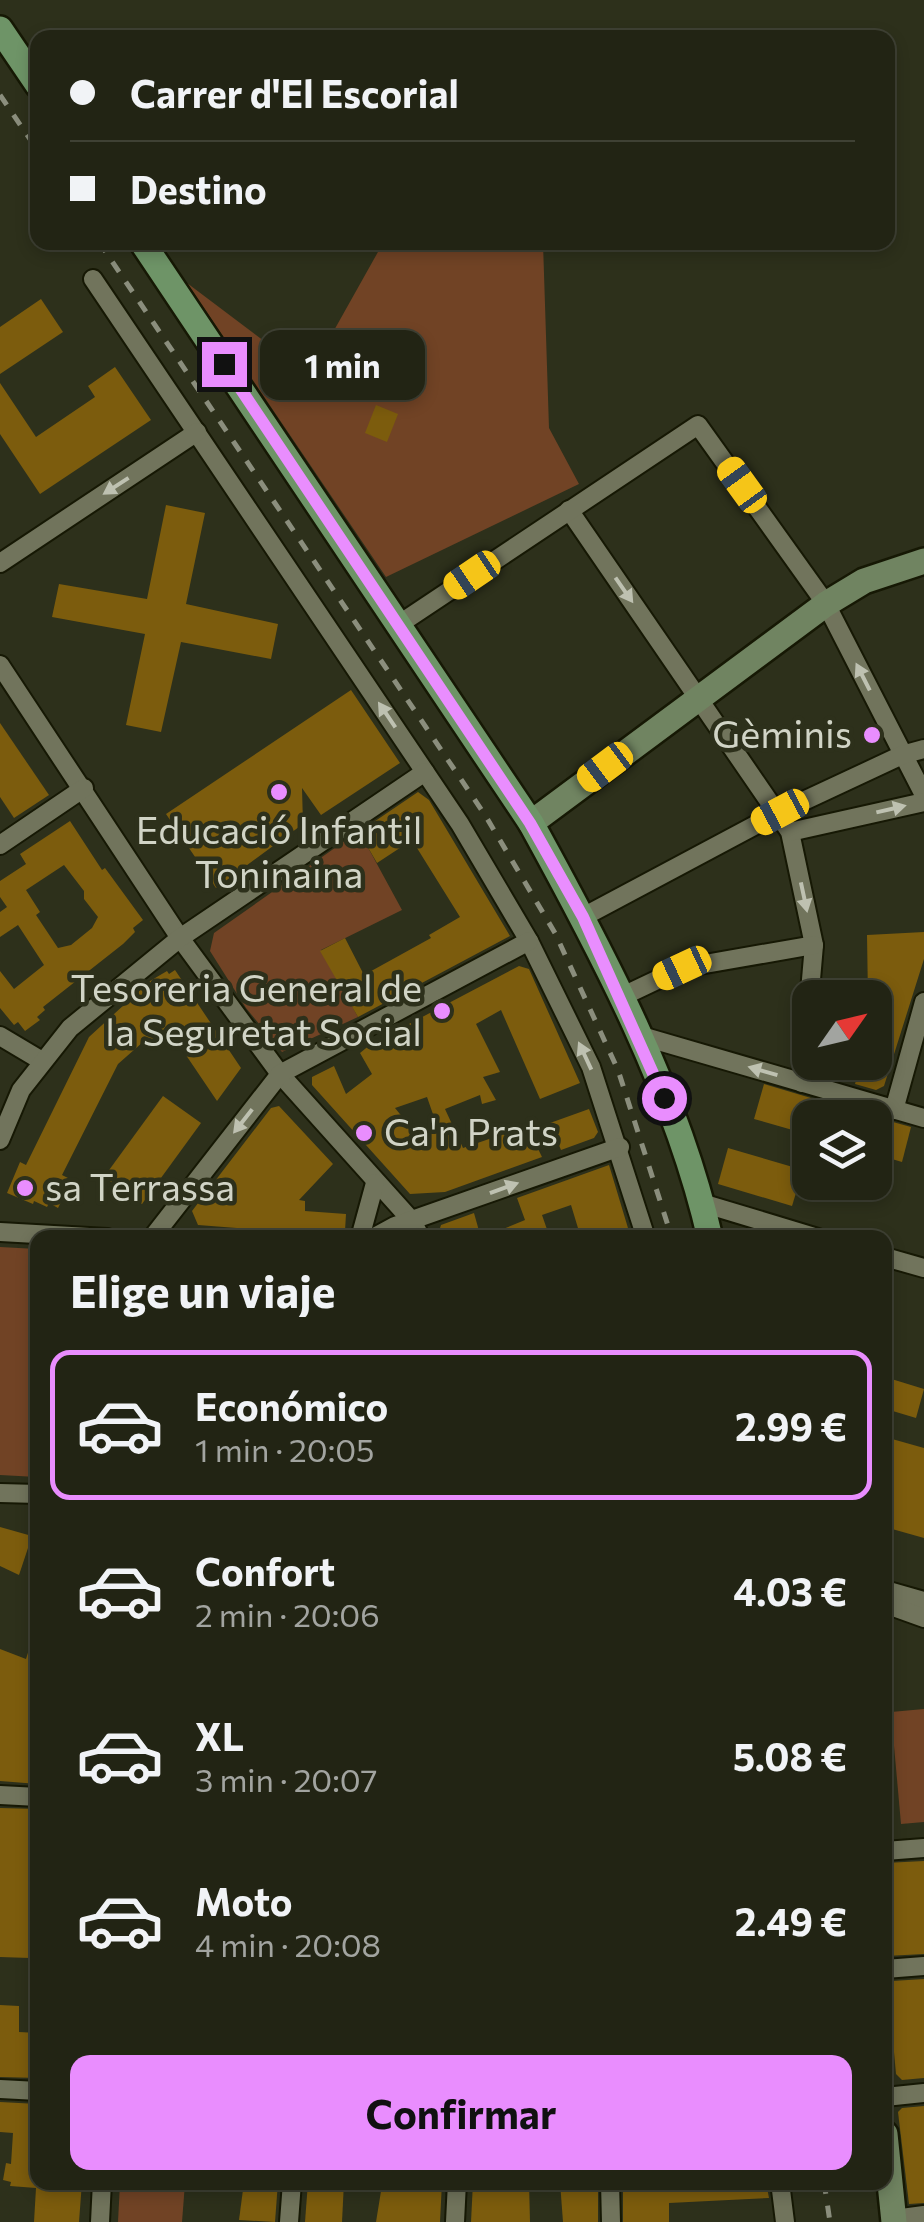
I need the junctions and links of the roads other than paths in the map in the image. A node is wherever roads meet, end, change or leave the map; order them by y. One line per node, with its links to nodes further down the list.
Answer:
1 (0, 30): 2 (main road)
2 (30, 74)
3 (147, 250): 10 (main road)
4 (93, 278): 5 (street)
5 (197, 432): 8 (street, one-way to 8); 15 (street, one-way to 5)
6 (568, 510): 9 (street); 10 (street); 12 (street, one-way to 12)
7 (924, 561): 9 (street)
8 (0, 563)
9 (826, 604): 12 (street); 14 (street, one-way to 9)
10 (398, 625): 19 (main road)
11 (0, 664): 16 (street)
12 (698, 696): 18 (street); 19 (street)
13 (924, 749): 14 (street)
14 (902, 755): 17 (street); 18 (street)
15 (425, 772): 23 (street); 24 (street)
16 (84, 788): 21 (street); 23 (street)
17 (924, 798): 20 (street, one-way to 17)
18 (780, 812): 20 (street); 22 (street)
19 (530, 823): 22 (main road)
20 (790, 832): 25 (street, one-way to 25)
21 (0, 845)
22 (583, 917): 26 (main road)
23 (180, 938): 30 (street); 31 (street)
24 (529, 942): 31 (street); 36 (street, one-way to 24)
25 (814, 945): 26 (street); 32 (street)
26 (621, 997): 28 (main road)
27 (924, 1002): 33 (street)
28 (638, 1035): 32 (street, one-way to 28); 38 (main road)
29 (0, 1036): 30 (street)
30 (42, 1061): 35 (street)
31 (280, 1074): 37 (street); 40 (street, one-way to 40)
32 (802, 1082): 33 (street)
33 (894, 1110): 34 (street)
34 (924, 1118)
35 (0, 1140)
36 (620, 1147): 39 (street, one-way to 36); 42 (street)
37 (376, 1183): 39 (street); 41 (street)
38 (702, 1204): 43 (main road); 44 (street)
39 (417, 1229)
40 (158, 1230)
41 (362, 1230)
42 (644, 1230)
43 (708, 1230)
44 (791, 1230)
45 (0, 1232): 46 (street)
46 (30, 1234)
47 (892, 1259): 48 (street)
48 (924, 1268)
49 (0, 1492): 50 (street)
50 (30, 1494)
51 (892, 1583): 52 (street)
52 (924, 1590)
53 (892, 1601): 54 (street)
54 (924, 1601)
55 (892, 1604): 56 (street)
56 (924, 1618)
57 (0, 1795): 58 (street)
58 (30, 1797)
59 (924, 1848): 60 (street)
60 (892, 1850)
61 (924, 1966): 62 (street)
62 (892, 1968)
63 (0, 2090): 64 (street)
64 (30, 2092)
65 (924, 2093): 66 (street)
66 (892, 2096)
67 (102, 2190): 75 (street)
68 (291, 2190): 76 (street)
69 (457, 2190): 77 (street)
70 (610, 2190): 78 (street)
71 (781, 2190): 79 (street)
72 (891, 2190): 74 (street)
73 (924, 2215): 74 (street)
74 (894, 2220)
75 (100, 2222)
76 (289, 2222)
77 (455, 2222)
78 (611, 2222)
79 (785, 2222)

